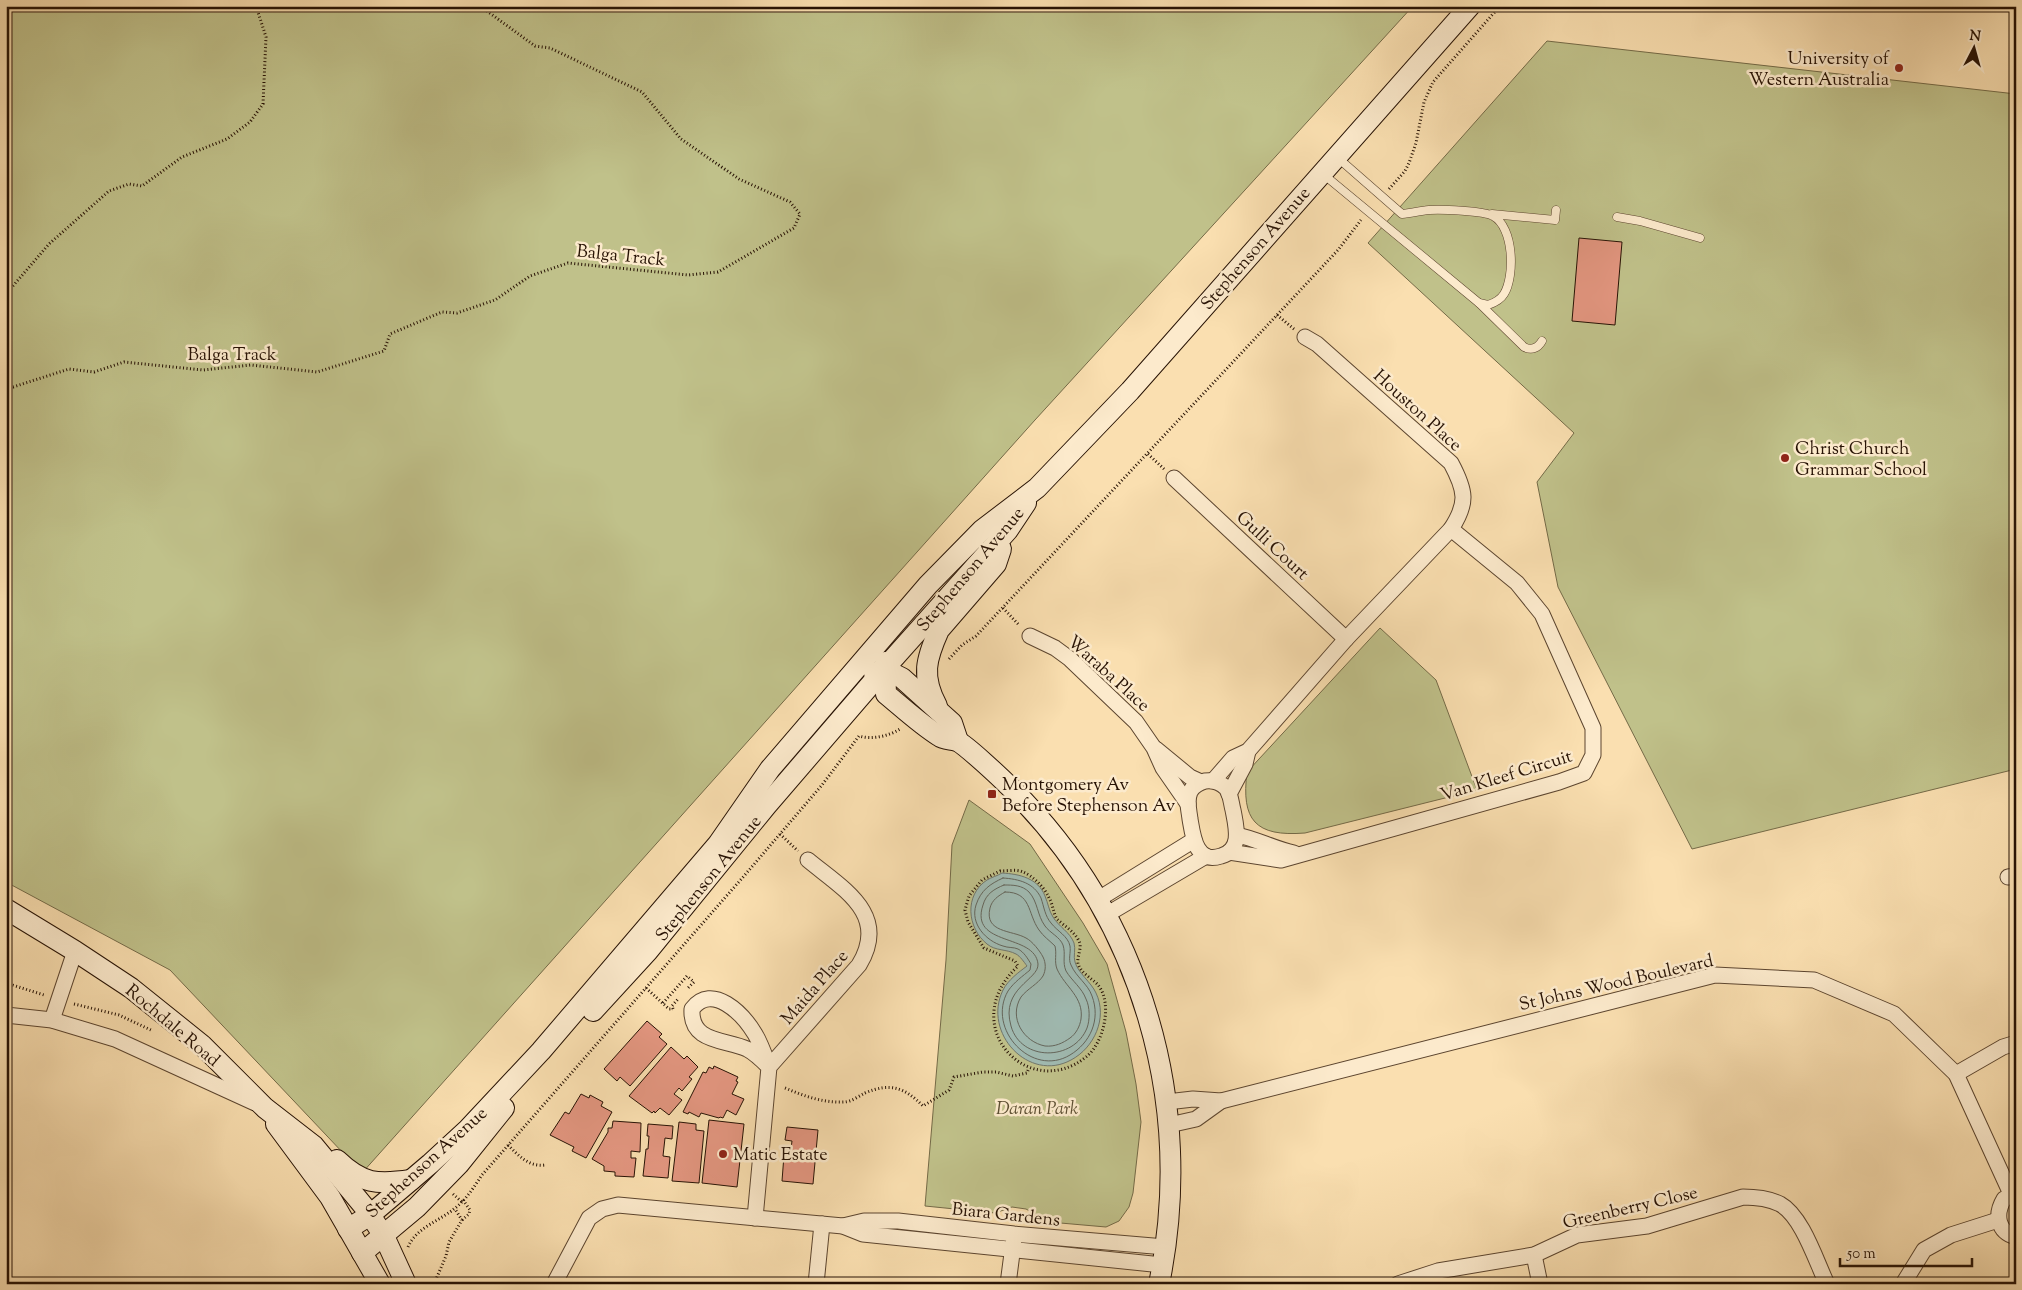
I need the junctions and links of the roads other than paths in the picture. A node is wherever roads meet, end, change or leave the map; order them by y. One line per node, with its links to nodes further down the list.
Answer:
1 (1470, 6): 2 (main road, Stephenson Avenue)
2 (1336, 157): 3 (main road, Stephenson Avenue); 5 (lane)
3 (1321, 173): 8 (lane); 12 (main road, Stephenson Avenue)
4 (1556, 210): 5 (lane)
5 (1486, 213): 8 (lane)
6 (1617, 217): 7 (lane)
7 (1700, 238)
8 (1479, 303): 10 (lane)
9 (1305, 337): 13 (street, Houston Place)
10 (1542, 341)
11 (1174, 478): 17 (street, Gulli Court)
12 (1037, 488): 14 (main road, Stephenson Avenue); 15 (main road, Stephenson Avenue)
13 (1451, 529): 17 (street); 30 (street, Van Kleef Circuit)
14 (1008, 530): 18 (main road, Stephenson Avenue); 19 (main road)
15 (890, 628): 18 (main road); 23 (main road, Stephenson Avenue)
16 (1030, 636): 21 (street, Waraba Place)
17 (1346, 639): 22 (street)
18 (884, 669): 19 (main road); 20 (main road); 23 (main road); 53 (main road, Stephenson Avenue)
19 (940, 712): 20 (main road)
20 (958, 741): 34 (main road)
21 (1154, 748): 24 (street, Waraba Place); 26 (street, Waraba Place)
22 (1248, 751): 24 (street); 25 (street)
23 (770, 769): 46 (main road, Stephenson Avenue)
24 (1207, 782): 25 (street); 26 (street)
25 (1229, 794): 27 (street)
26 (1188, 804): 28 (street)
27 (1237, 835): 29 (street); 30 (street)
28 (1194, 840): 32 (street); 34 (street)
29 (1229, 852): 30 (street, Van Kleef Circuit); 32 (street)
30 (1298, 854)
31 (803, 855): 39 (street, Maida Place)
32 (1206, 856): 34 (street)
33 (6, 908): 35 (main road, Rochdale Road)
34 (1102, 908): 42 (main road)
35 (75, 951): 37 (street); 43 (main road, Rochdale Road)
36 (6, 1015): 37 (street, Rochdale Road)
37 (52, 1020): 43 (street, Rochdale Road)
38 (2016, 1043): 40 (street)
39 (770, 1066): 39 (street); 49 (street)
40 (1956, 1074): 41 (street, St Johns Wood Boulevard); 47 (street, St Johns Wood Boulevard)
41 (1221, 1101): 42 (street, St Johns Wood Boulevard); 44 (street, St Johns Wood Boulevard)
42 (1167, 1102): 44 (main road)
43 (265, 1108): 45 (main road, Rochdale Road); 52 (main road, Rochdale Road)
44 (1169, 1125): 58 (main road)
45 (314, 1146): 46 (main road); 48 (main road, Rochdale Road)
46 (412, 1180): 48 (main road, Stephenson Avenue)
47 (2014, 1193): 50 (street, St Johns Wood Boulevard)
48 (370, 1216): 52 (main road, Stephenson Avenue); 53 (main road, Rochdale Road)
49 (755, 1218): 51 (street, Biara Gardens); 61 (street, Biara Gardens)
50 (1998, 1220): 54 (street); 67 (street)
51 (822, 1224): 55 (street, Biara Gardens); 62 (street)
52 (348, 1228): 56 (main road, Rochdale Road)
53 (384, 1236): 56 (main road, Stephenson Avenue); 60 (main road, Rochdale Road)
54 (2016, 1237)
55 (1013, 1242): 58 (street, Biara Gardens); 63 (street)
56 (362, 1253): 59 (main road, Rochdale Road)
57 (1534, 1256): 64 (street, Greenberry Close); 65 (street); 66 (street, Greenberry Close)
58 (1162, 1265)
59 (380, 1284)
60 (406, 1284)
61 (554, 1284)
62 (816, 1284)
63 (1008, 1284)
64 (1398, 1284)
65 (1540, 1284)
66 (1826, 1284)
67 (1903, 1284)

